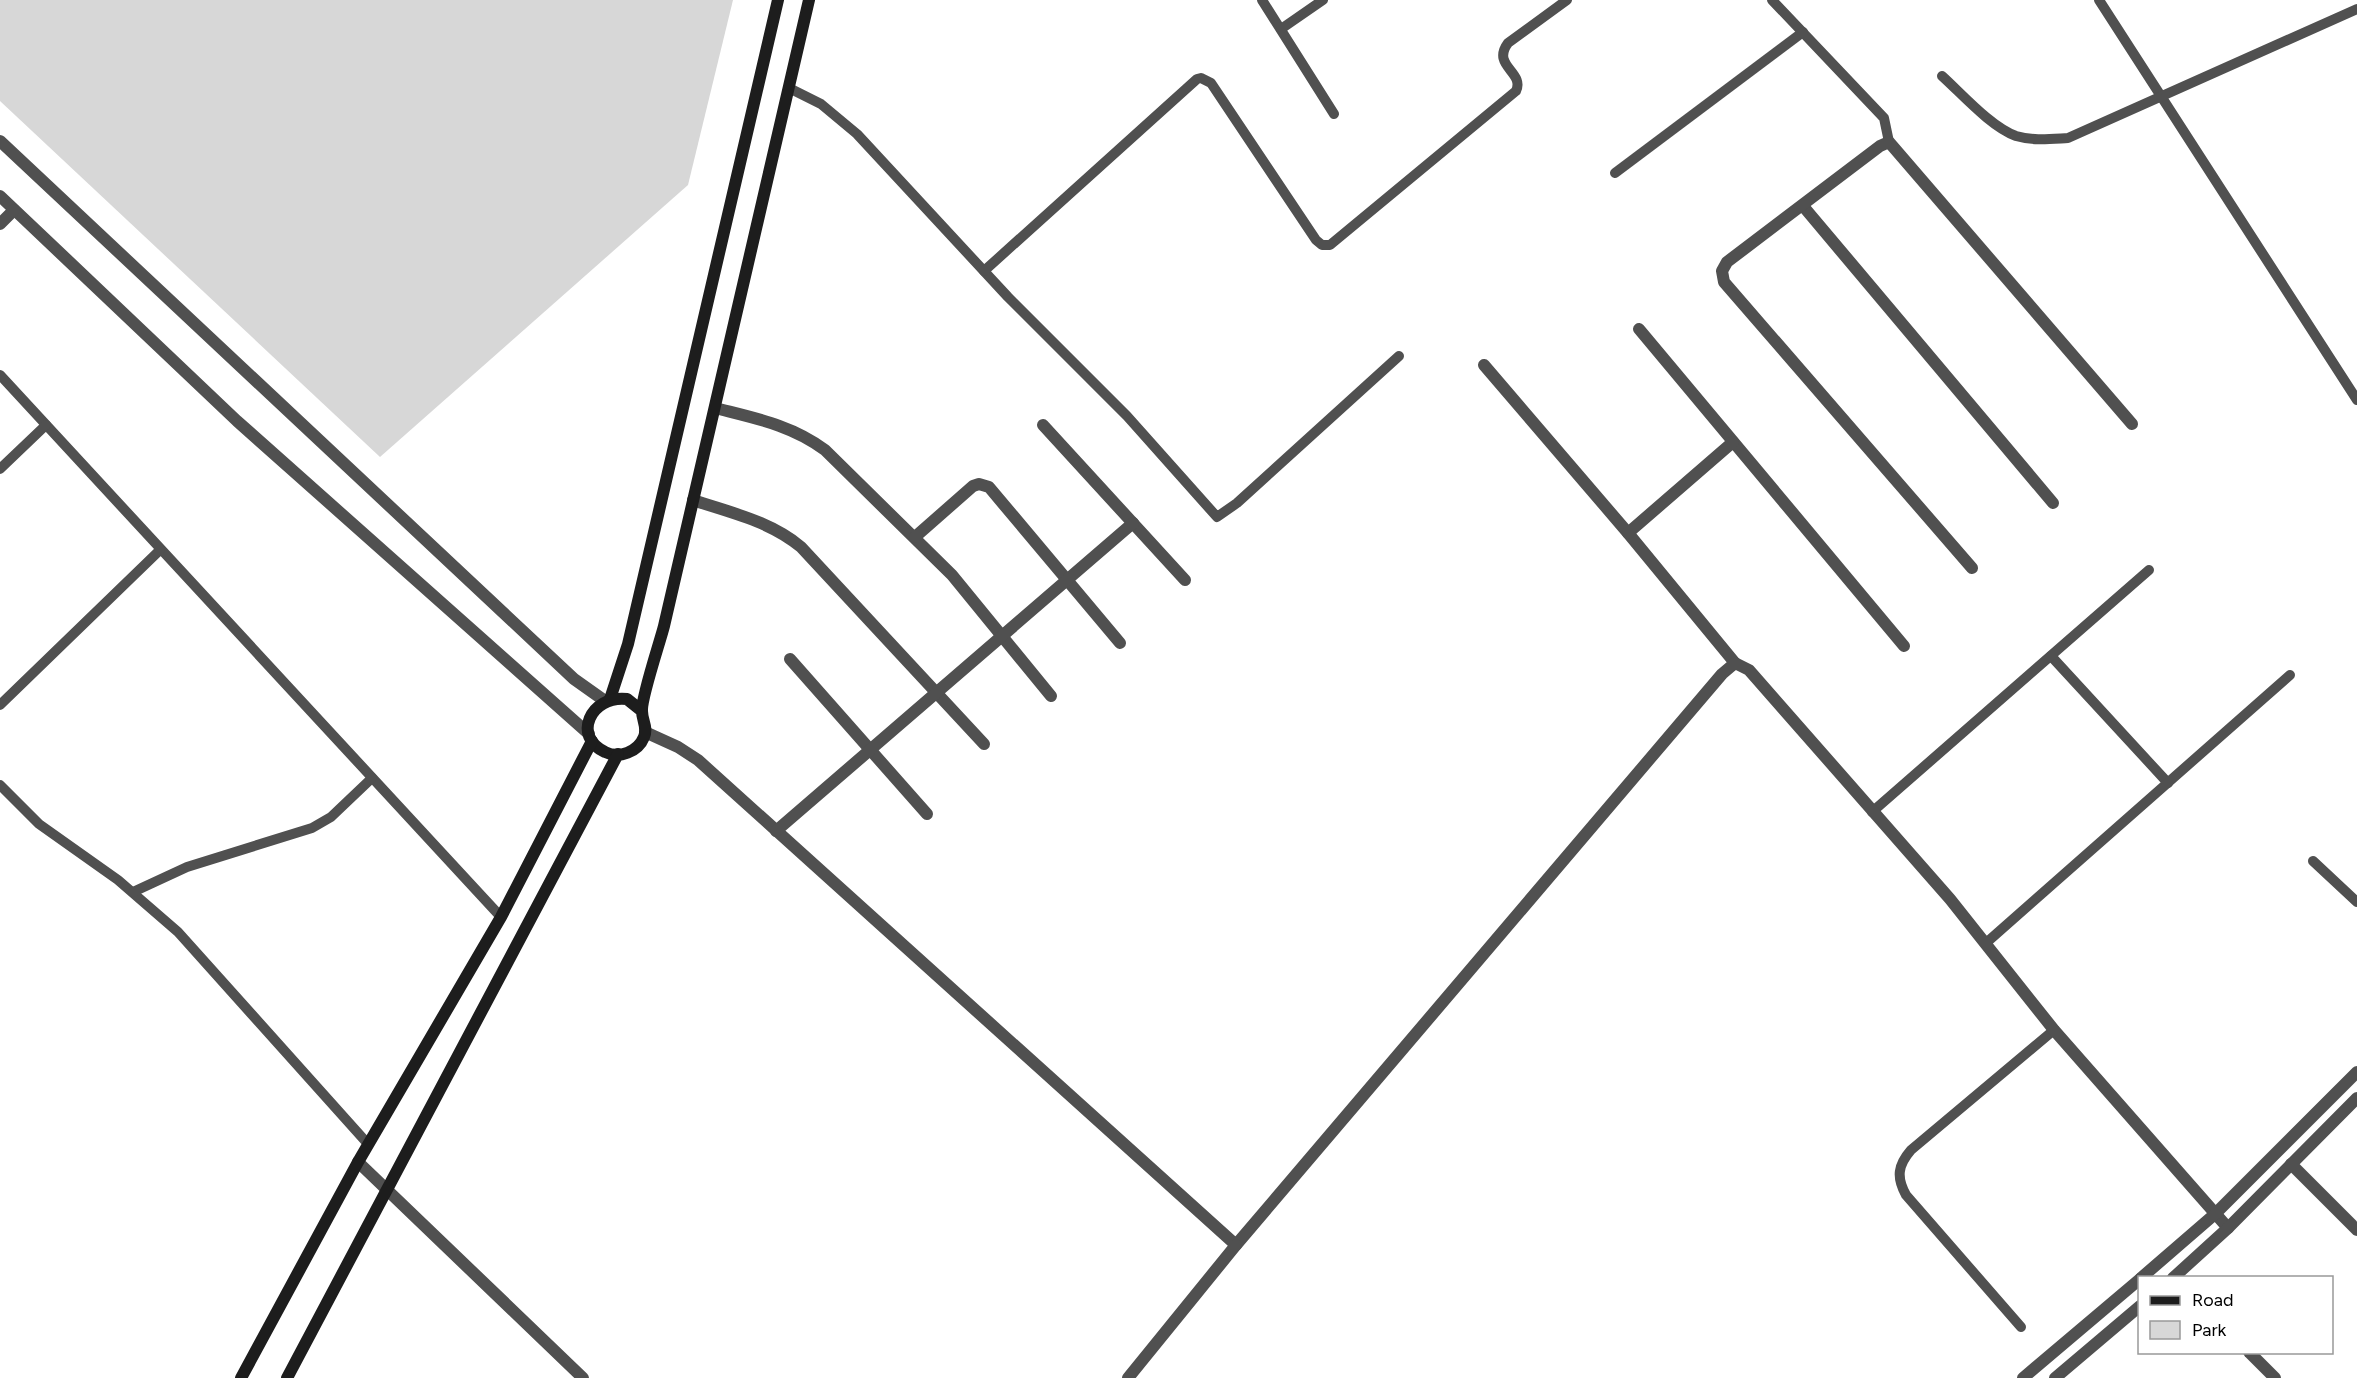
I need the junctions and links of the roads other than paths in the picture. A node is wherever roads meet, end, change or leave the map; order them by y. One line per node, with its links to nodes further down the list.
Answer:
1 (778, 0): 53 (main road)
2 (809, 0): 12 (main road)
3 (1262, 0): 9 (lane)
4 (1323, 0): 9 (lane)
5 (1567, 0): 22 (lane)
6 (1772, 0): 10 (lane)
7 (2099, 0): 13 (lane)
8 (2357, 9): 13 (lane)
9 (1281, 29): 14 (lane)
10 (1803, 32): 16 (lane); 17 (lane)
11 (1942, 76): 13 (lane)
12 (789, 88): 22 (lane); 28 (main road)
13 (2160, 96): 27 (lane)
14 (1334, 114)
15 (0, 141): 53 (street)
16 (1889, 142): 19 (street); 29 (street)
17 (1616, 173)
18 (0, 196): 20 (street)
19 (1803, 206): 35 (street); 40 (street)
20 (14, 210): 21 (street); 57 (street)
21 (0, 224)
22 (984, 270): 24 (lane)
23 (1639, 329): 32 (street)
24 (1399, 356)
25 (1484, 365): 37 (street)
26 (0, 375): 30 (lane)
27 (2357, 400)
28 (715, 408): 34 (main road); 38 (street)
29 (2132, 424)
30 (46, 425): 33 (lane); 39 (lane)
31 (1043, 425): 36 (street)
32 (1733, 442): 37 (street); 46 (street)
33 (0, 469)
34 (693, 500): 51 (street); 55 (main road)
35 (2053, 503)
36 (1133, 523): 42 (street); 43 (street)
37 (1628, 533): 49 (street)
38 (915, 537): 42 (street); 44 (street)
39 (160, 550): 54 (lane); 61 (lane)
40 (1972, 568)
41 (2149, 570): 47 (lane)
42 (1068, 580): 44 (street); 45 (street)
43 (1185, 580)
44 (1002, 636): 51 (street); 52 (street)
45 (1120, 643)
46 (1904, 646)
47 (2051, 656): 62 (lane); 64 (lane)
48 (790, 658): 59 (street)
49 (1735, 663): 64 (street); 82 (street)
50 (2290, 675): 62 (lane)
51 (937, 692): 58 (street); 59 (street)
52 (1051, 696)
53 (607, 700): 55 (main road); 57 (main road)
54 (0, 705)
55 (642, 711): 56 (main road)
56 (645, 732): 60 (main road); 66 (street)
57 (591, 737): 60 (main road); 70 (main road)
58 (984, 744)
59 (871, 748): 65 (street); 66 (street)
60 (618, 754): 78 (main road)
61 (372, 778): 68 (lane); 70 (lane)
62 (2168, 783): 71 (lane)
63 (0, 785): 68 (lane)
64 (1872, 812): 71 (street)
65 (927, 814)
66 (776, 831): 82 (street)
67 (2313, 861): 69 (lane)
68 (133, 892): 75 (lane)
69 (2357, 902)
70 (501, 917): 75 (main road)
71 (1986, 943): 72 (street)
72 (2054, 1029): 79 (street); 87 (lane)
73 (2357, 1072): 79 (street)
74 (2357, 1098): 77 (street)
75 (368, 1144): 76 (main road)
76 (358, 1162): 78 (street); 89 (main road)
77 (2291, 1164): 80 (street); 81 (street)
78 (387, 1188): 90 (main road); 91 (street)
79 (2215, 1214): 80 (street); 83 (street)
80 (2228, 1228): 84 (street)
81 (2357, 1230)
82 (1236, 1245): 92 (street)
83 (2142, 1276)
84 (2174, 1276)
85 (2138, 1280): 93 (street)
86 (2138, 1307): 94 (street)
87 (2021, 1327)
88 (2250, 1354): 95 (street)
89 (241, 1378)
90 (287, 1378)
91 (583, 1378)
92 (1128, 1378)
93 (2023, 1378)
94 (2055, 1378)
95 (2274, 1378)

